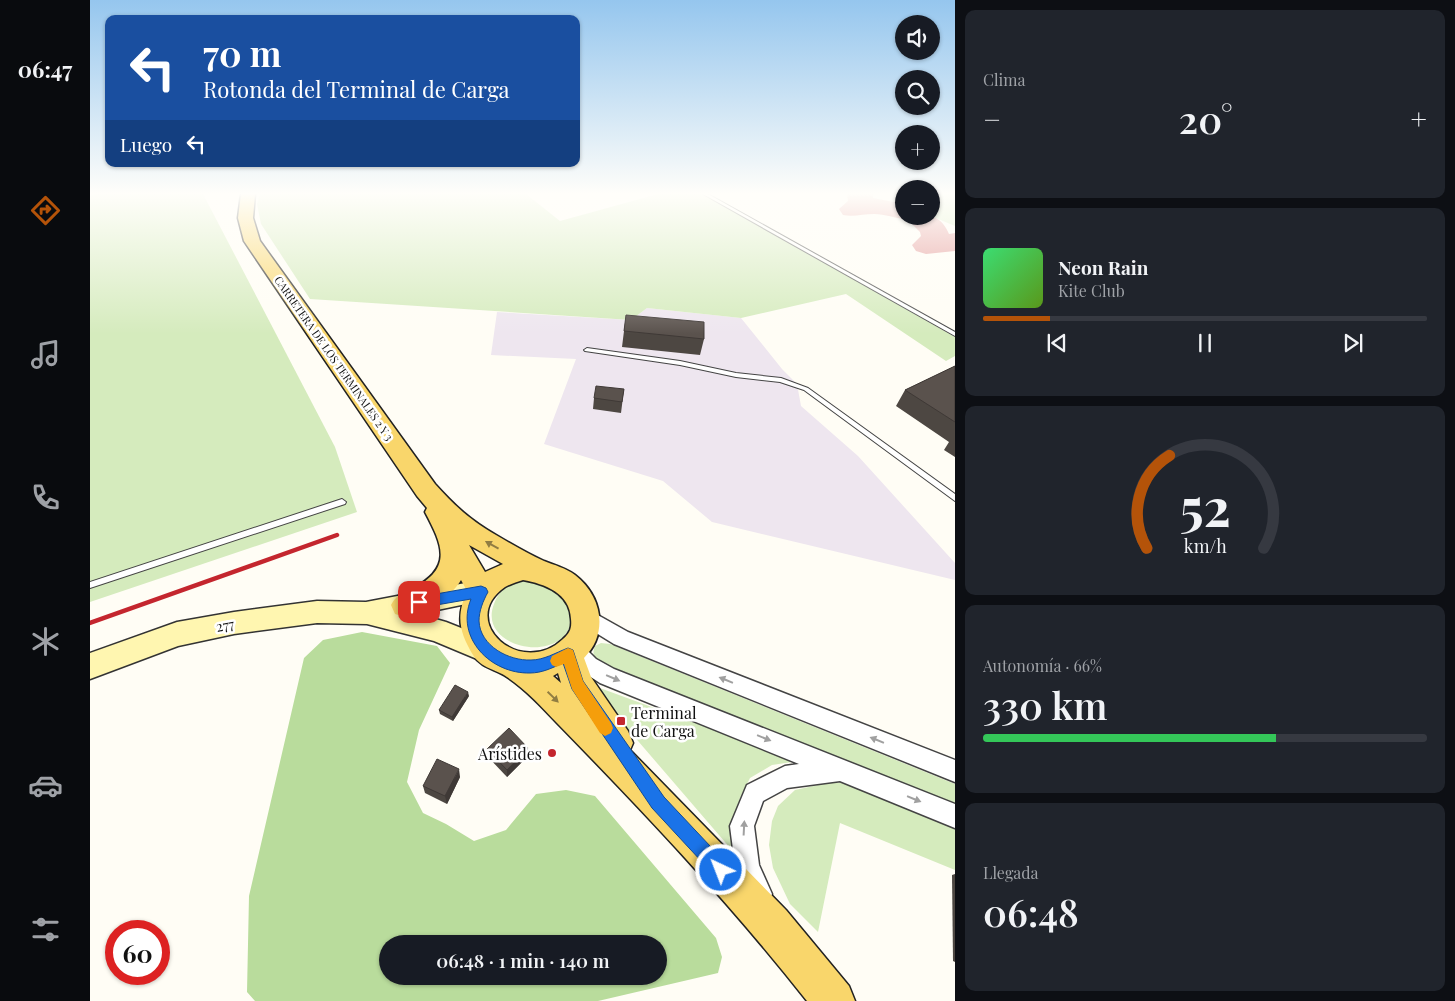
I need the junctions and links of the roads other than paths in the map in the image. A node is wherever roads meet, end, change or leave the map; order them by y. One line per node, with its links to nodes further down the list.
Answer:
1 (252, 241): 5 (main road, CARRETERA DE LOS TERMINALES 2 Y 3)
2 (788, 241): 3 (lane)
3 (955, 334)
4 (587, 350): 6 (lane)
5 (426, 490): 8 (main road, CARRETERA DE LOS TERMINALES 2 Y 3); 9 (main road, CARRETERA DE LOS TERMINALES 2 Y 3, one-way to 5)
6 (955, 498)
7 (342, 502): 10 (lane)
8 (451, 536): 11 (main road, CARRETERA DE LOS TERMINALES 2 Y 3); 12 (main road)
9 (534, 569): 11 (main road); 14 (main road)
10 (90, 585)
11 (481, 592): 12 (street, 277); 16 (main road)
12 (405, 605): 13 (street, 277)
13 (366, 613): 16 (street, 277); 17 (street, 277)
14 (587, 617): 15 (main road); 19 (street, one-way to 14)
15 (571, 652): 16 (main road); 18 (street, one-way to 18); 20 (main road)
16 (502, 659): 20 (main road, one-way to 20)
17 (90, 666)
18 (843, 770): 21 (street, one-way to 21); 22 (street, one-way to 18)
19 (955, 771)
20 (658, 803): 22 (main road)
21 (955, 816)
22 (772, 924): 23 (main road)
23 (834, 1001)

